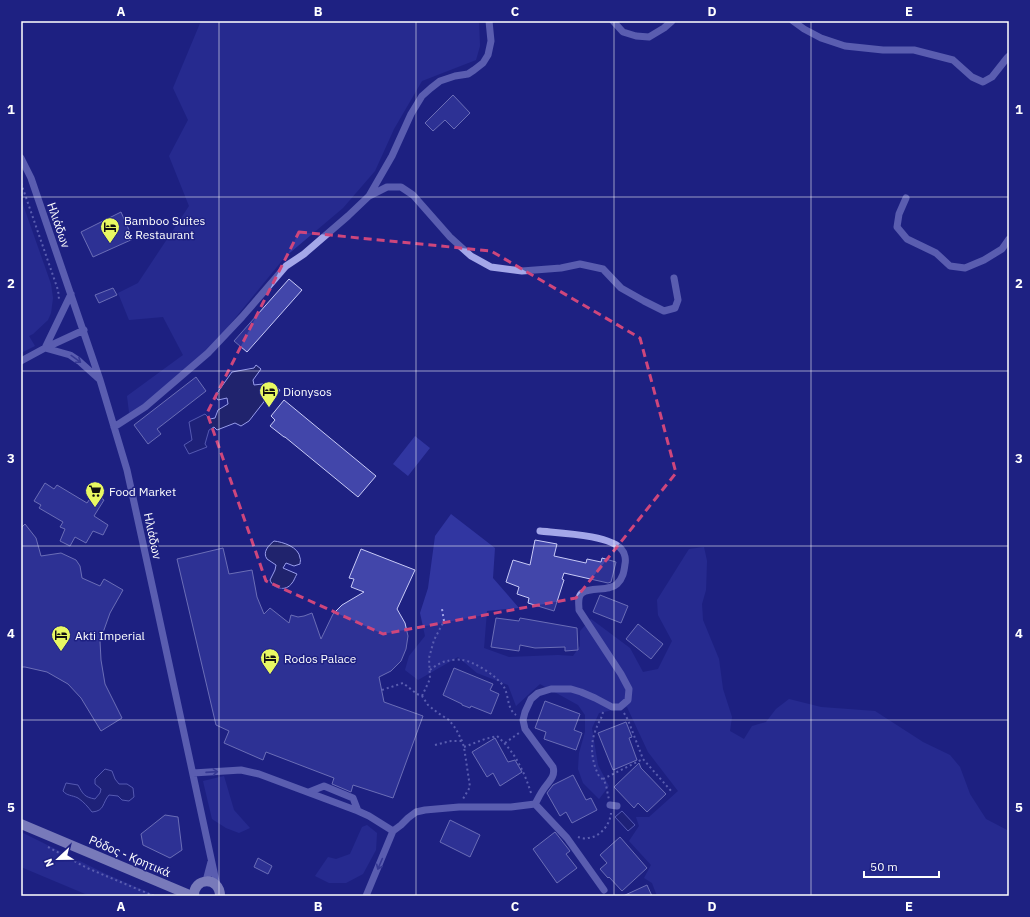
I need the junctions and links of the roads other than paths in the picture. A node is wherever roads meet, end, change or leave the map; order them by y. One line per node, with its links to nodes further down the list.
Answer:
1 (489, 21): 7 (street)
2 (613, 21): 3 (street)
3 (672, 21)
4 (793, 21): 5 (street)
5 (1009, 56)
6 (21, 158): 11 (street, Ηλιάδων)
7 (369, 196): 10 (street); 16 (street)
8 (906, 198): 9 (street)
9 (1009, 239)
10 (674, 278)
11 (71, 294): 12 (street, Ηλιάδων); 13 (street)
12 (84, 330): 13 (street); 15 (street, Ηλιάδων)
13 (45, 348): 14 (street); 15 (street, one-way to 15)
14 (21, 361)
15 (100, 380): 16 (street, Ηλιάδων)
16 (114, 427): 18 (street, Ηλιάδων)
17 (540, 531): 20 (street)
18 (193, 773): 19 (street, one-way to 19); 24 (street, Ηλιάδων)
19 (309, 792): 21 (street); 21 (street)
20 (535, 804): 23 (street); 26 (street)
21 (358, 811): 23 (street)
22 (21, 824): 28 (main road, Ρόδος - Κρητικά)
23 (394, 831): 29 (street, one-way to 29)
24 (211, 859): 25 (street); 27 (street, Ηλιάδων)
25 (206, 881): 27 (main road); 28 (main road)
26 (604, 890)
27 (218, 891)
28 (192, 893)
29 (366, 896)

